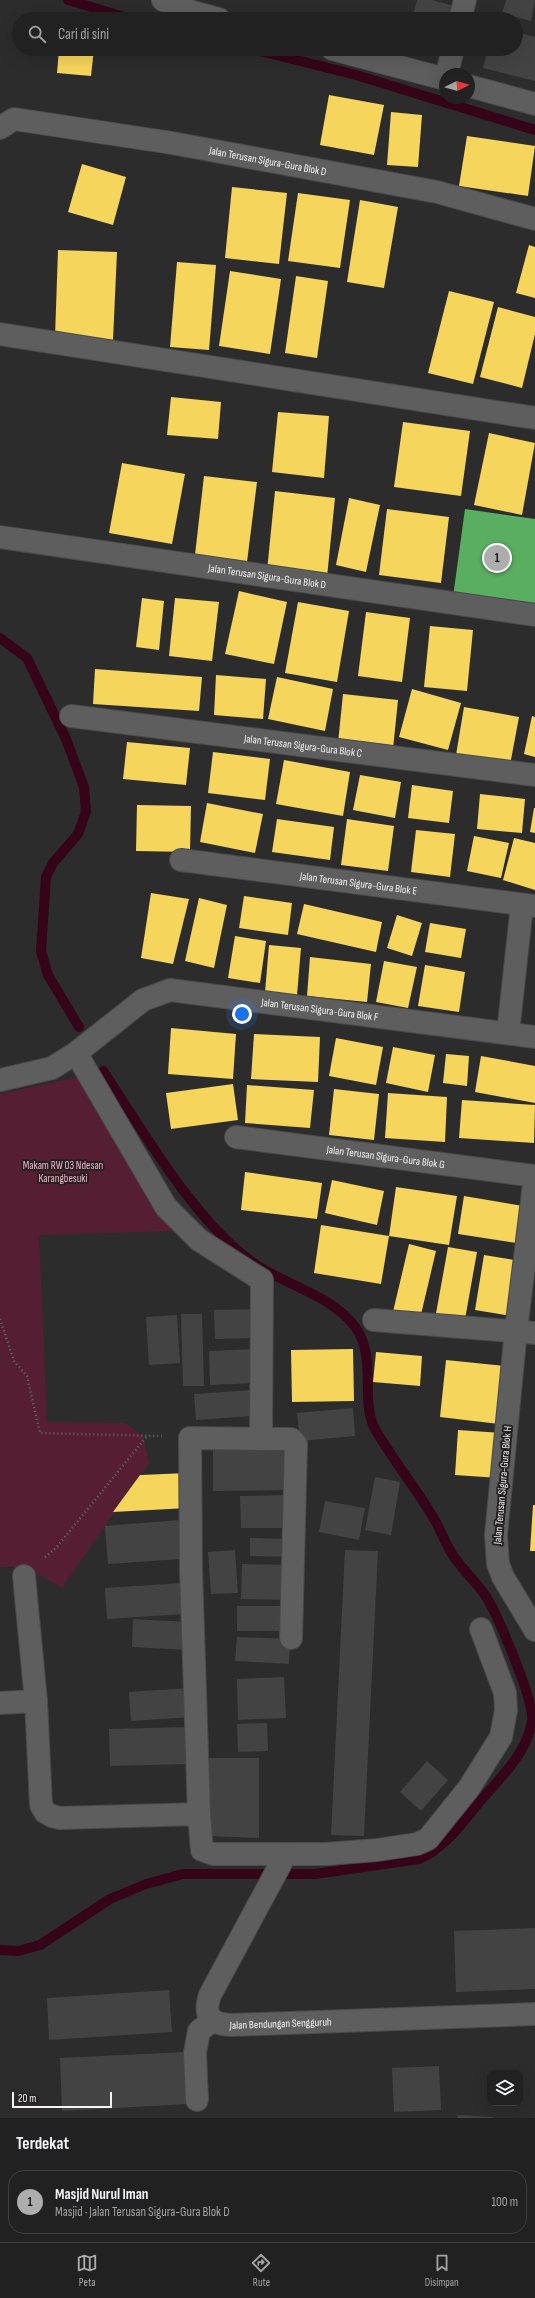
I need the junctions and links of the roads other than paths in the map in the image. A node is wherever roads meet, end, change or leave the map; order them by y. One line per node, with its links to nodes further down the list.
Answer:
1 (163, 0): 3 (street)
2 (465, 0): 4 (street)
3 (193, 12)
4 (462, 12)
5 (358, 56): 8 (street)
6 (451, 56): 7 (street)
7 (448, 68)
8 (439, 77)
9 (475, 88): 10 (street)
10 (535, 104)
11 (0, 128): 12 (street, Jalan Terusan Sigura-Gura Blok D)
12 (535, 220)
13 (0, 334): 14 (street)
14 (535, 418)
15 (0, 536): 16 (street, Jalan Terusan Sigura-Gura Blok D)
16 (535, 615)
17 (71, 716): 18 (street, Jalan Terusan Sigura-Gura Blok C)
18 (535, 775)
19 (181, 860): 20 (street, Jalan Terusan Sigura-Gura Blok E)
20 (529, 905): 21 (street)
21 (508, 1033): 22 (street, Jalan Terusan Sigura-Gura Blok F); 23 (street, Jalan Terusan Sigura-Gura Blok F)
22 (535, 1037)
23 (76, 1053): 24 (street, Jalan Terusan Sigura-Gura Blok F); 29 (street)
24 (0, 1080)
25 (236, 1137): 26 (street, Jalan Terusan Sigura-Gura Blok G)
26 (535, 1176): 28 (street, Jalan Terusan Sigura-Gura Blok H)
27 (374, 1320): 28 (street)
28 (526, 1332): 32 (street, Jalan Terusan Sigura-Gura Blok H)
29 (261, 1439): 33 (street); 36 (street)
30 (24, 1576): 34 (street)
31 (481, 1629): 37 (street)
32 (535, 1630)
33 (291, 1638)
34 (36, 1701): 35 (street); 36 (street)
35 (0, 1702)
36 (199, 1814): 37 (street)
37 (282, 1860): 39 (street)
38 (535, 2014): 39 (street, Jalan Bendungan Sengguruh)
39 (212, 2021): 40 (street)
40 (197, 2100)

